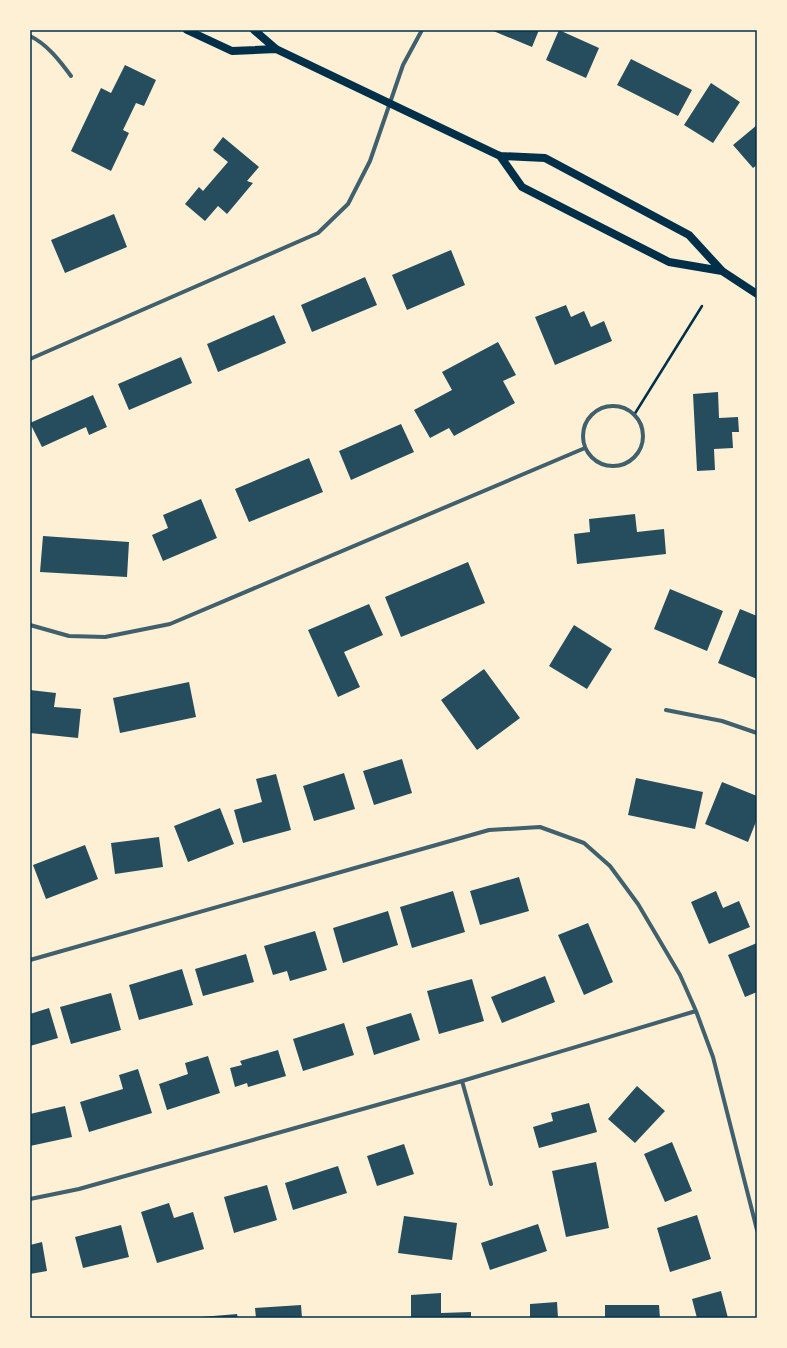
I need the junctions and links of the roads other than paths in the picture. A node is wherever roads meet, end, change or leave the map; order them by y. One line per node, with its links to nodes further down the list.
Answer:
1 (187, 30): 5 (main road)
2 (254, 30): 5 (main road)
3 (422, 30): 7 (street)
4 (30, 36): 6 (street)
5 (276, 49): 7 (main road)
6 (71, 76)
7 (390, 102): 8 (main road); 11 (street)
8 (500, 156): 9 (main road); 9 (main road)
9 (722, 270): 10 (main road)
10 (757, 294)
11 (30, 359)
12 (585, 448): 12 (street); 13 (street)
13 (30, 625)
14 (666, 710): 15 (street)
15 (757, 733)
16 (30, 960): 17 (street)
17 (696, 1011): 18 (street); 21 (street)
18 (462, 1081): 19 (street); 20 (street)
19 (491, 1184)
20 (30, 1199)
21 (757, 1230)

